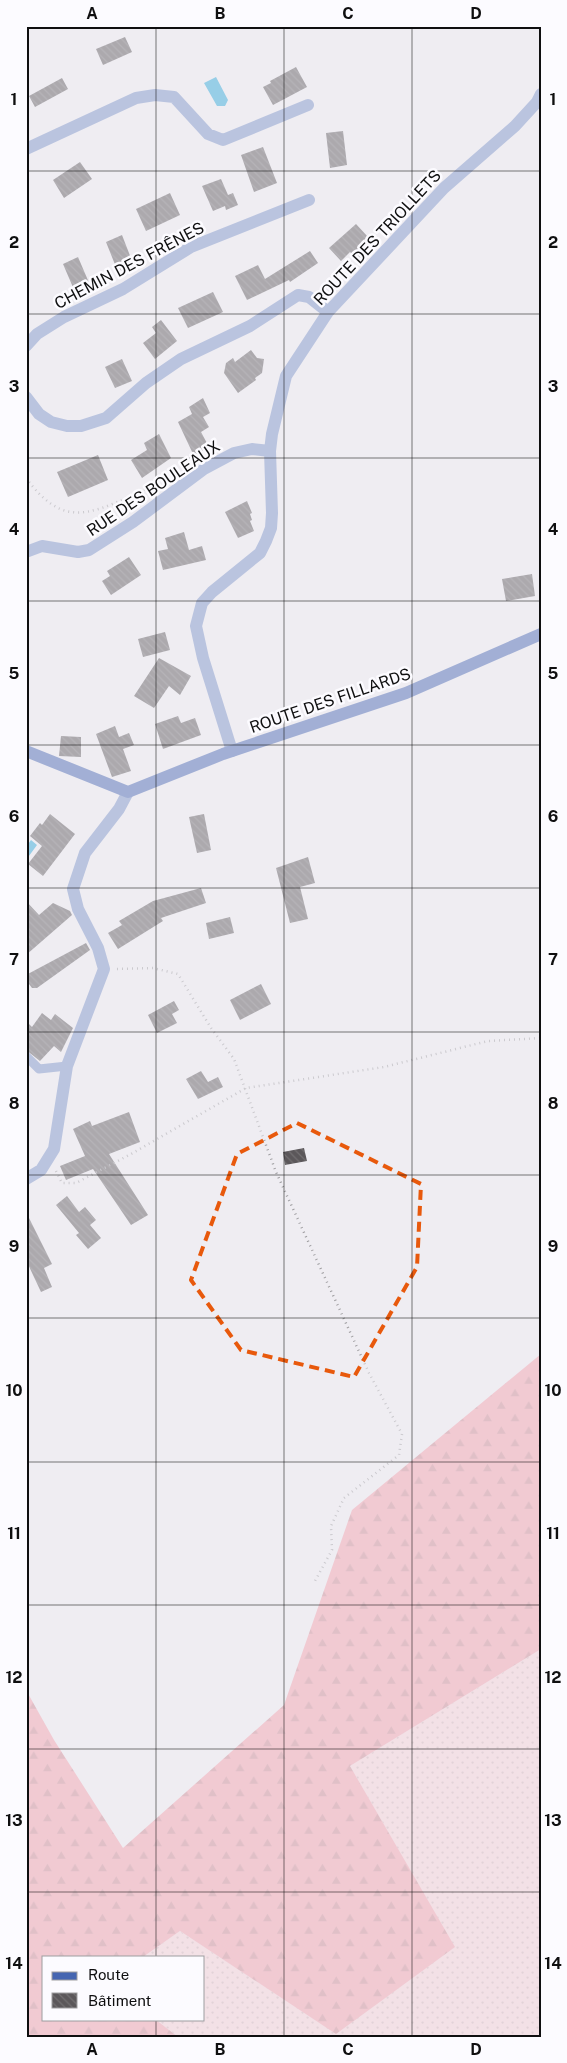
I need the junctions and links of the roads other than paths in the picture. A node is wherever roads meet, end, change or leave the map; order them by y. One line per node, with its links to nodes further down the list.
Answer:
1 (541, 94): 5 (street, ROUTE DES TRIOLLETS)
2 (308, 105): 3 (street)
3 (26, 149)
4 (309, 200): 6 (street, CHEMIN DES FRÊNES)
5 (328, 312): 7 (street); 8 (street, ROUTE DES TRIOLLETS)
6 (26, 346)
7 (26, 397)
8 (270, 451): 9 (street, RUE DES BOULEAUX); 12 (street, ROUTE DES TRIOLLETS)
9 (26, 552)
10 (541, 634): 12 (street, ROUTE DES FILLARDS)
11 (26, 751): 13 (street)
12 (232, 751): 13 (street, ROUTE DES FILLARDS)
13 (128, 792): 15 (street)
14 (26, 1056): 15 (lane)
15 (67, 1066): 16 (street)
16 (26, 1179)

